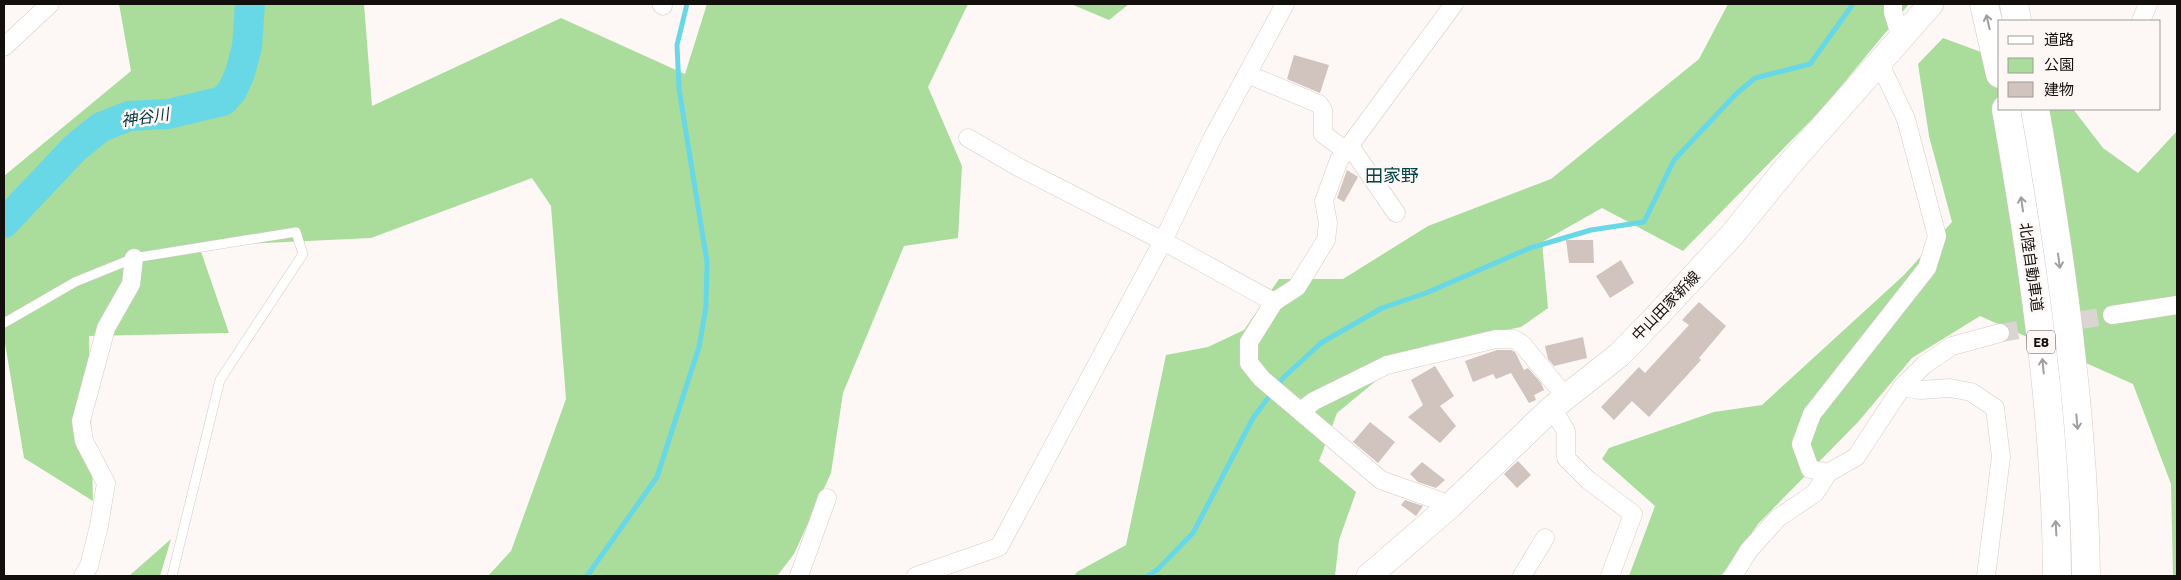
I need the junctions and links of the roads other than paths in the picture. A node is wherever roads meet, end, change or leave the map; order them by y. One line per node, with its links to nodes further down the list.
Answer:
1 (50, 4): 12 (street)
2 (1285, 4): 15 (street)
3 (1454, 4): 19 (street)
4 (1893, 4): 11 (street)
5 (1931, 4): 11 (main road, 中山田家新線)
6 (1984, 4): 14 (highway, one-way to 6)
7 (2014, 4): 9 (highway)
8 (2148, 4): 10 (street)
9 (2018, 20)
10 (2141, 20)
11 (1901, 38): 13 (main road, 中山田家新線)
12 (4, 47)
13 (1879, 62): 29 (main road, 中山田家新線); 31 (street)
14 (1998, 65)
15 (1247, 74): 19 (street); 21 (street)
16 (2006, 110): 44 (highway, 北陸自動車道 / E8, one-way to 16)
17 (2036, 110): 45 (highway, 北陸自動車道 / E8, one-way to 45)
18 (968, 138): 21 (street)
19 (1348, 148): 20 (street); 23 (street)
20 (1396, 213)
21 (1163, 241): 23 (street); 38 (street)
22 (134, 258): 26 (lane); 35 (street); 36 (lane)
23 (1274, 302): 30 (street)
24 (2177, 305): 25 (street)
25 (2112, 315)
26 (4, 323)
27 (2000, 333): 28 (street)
28 (1902, 387): 31 (street); 43 (street)
29 (1559, 403): 30 (street); 33 (main road, 中山田家新線); 41 (street)
30 (1301, 411): 33 (street)
31 (1828, 473): 42 (street)
32 (826, 498): 37 (street)
33 (1451, 505): 39 (main road, 中山田家新線)
34 (1545, 538): 40 (street)
35 (84, 576)
36 (172, 576)
37 (799, 576)
38 (916, 576)
39 (1369, 576)
40 (1522, 576)
41 (1610, 576)
42 (1733, 576)
43 (1986, 576)
44 (2058, 576)
45 (2086, 576)

